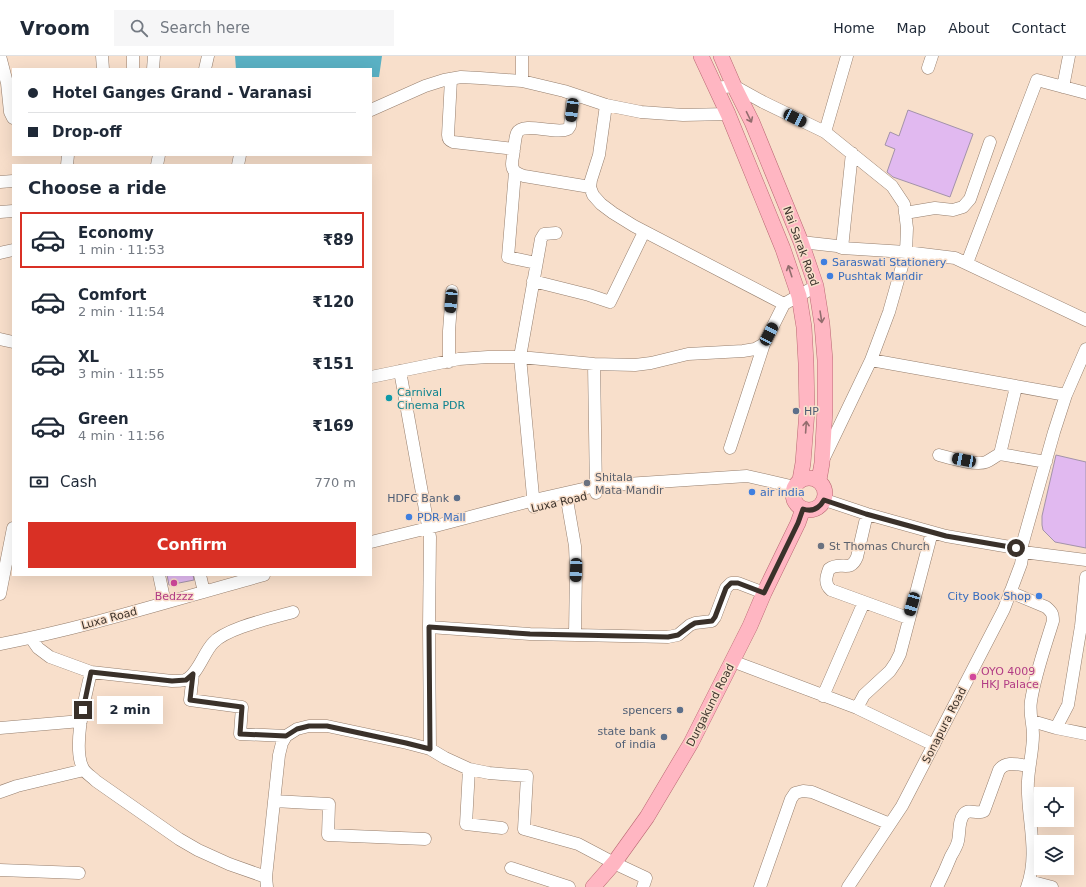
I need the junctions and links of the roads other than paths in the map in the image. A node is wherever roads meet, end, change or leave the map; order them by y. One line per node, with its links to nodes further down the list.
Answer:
1 (0, 56): 18 (street)
2 (102, 56): 12 (street)
3 (133, 56): 13 (street)
4 (154, 56): 14 (street)
5 (208, 56): 15 (street)
6 (522, 56): 19 (street)
7 (700, 56): 22 (main road, Nai Sarak Road)
8 (720, 56): 20 (main road, Nai Sarak Road)
9 (847, 56): 29 (street)
10 (932, 56): 16 (street)
11 (1069, 56): 21 (street)
12 (103, 68)
13 (133, 68)
14 (153, 68)
15 (205, 68)
16 (928, 68)
17 (451, 79): 19 (street); 26 (street); 31 (street)
18 (3, 81): 28 (street)
19 (522, 82): 24 (street)
20 (734, 86): 22 (street); 29 (street); 42 (main road, Nai Sarak Road, one-way to 42)
21 (1063, 87): 23 (street); 48 (street)
22 (715, 88): 27 (main road, Nai Sarak Road)
23 (1086, 93)
24 (573, 94): 25 (street); 31 (street)
25 (606, 105): 27 (street); 36 (street)
26 (372, 110)
27 (728, 114): 52 (main road, Nai Sarak Road, one-way to 27)
28 (12, 116)
29 (825, 132): 32 (street)
30 (990, 142): 39 (street)
31 (514, 149): 33 (street)
32 (852, 153): 39 (street); 43 (street)
33 (515, 172): 36 (street); 47 (street)
34 (12, 181): 35 (street)
35 (0, 182)
36 (590, 186): 40 (street)
37 (0, 212): 38 (street)
38 (12, 212)
39 (905, 213): 46 (street)
40 (644, 232): 49 (street); 53 (street)
41 (556, 233): 47 (street)
42 (801, 242): 43 (street); 50 (main road, Nai Sarak Road)
43 (842, 248): 46 (street)
44 (12, 250): 45 (street)
45 (0, 252)
46 (906, 252): 48 (street); 60 (street)
47 (536, 263): 49 (street)
48 (967, 263): 54 (street)
49 (533, 281): 59 (street)
50 (816, 286): 52 (street); 71 (main road, Nai Sarak Road, one-way to 71)
51 (452, 291): 61 (street)
52 (799, 296): 53 (street); 72 (main road, Nai Sarak Road, one-way to 52)
53 (784, 304): 57 (street)
54 (1086, 320)
55 (0, 339): 56 (street)
56 (12, 342)
57 (764, 344): 62 (street); 67 (street)
58 (1086, 349): 66 (street, Sonapura Road)
59 (520, 357): 61 (street); 62 (street); 76 (street)
60 (871, 360): 65 (street); 71 (street)
61 (449, 362): 63 (street)
62 (594, 364): 73 (street)
63 (400, 371): 64 (street); 79 (street)
64 (372, 377)
65 (1016, 387): 66 (street); 68 (street)
66 (1066, 395): 70 (street, Sonapura Road)
67 (730, 448)
68 (1000, 454): 69 (street); 70 (street)
69 (939, 455)
70 (1046, 462): 84 (street, Sonapura Road)
71 (820, 472): 72 (main road); 75 (main road)
72 (798, 482): 73 (street); 73 (street, Luxa Road); 77 (main road)
73 (596, 490): 74 (street, Luxa Road); 76 (street)
74 (567, 500): 76 (street, Luxa Road); 99 (street)
75 (824, 500): 77 (main road); 78 (street)
76 (534, 504): 79 (street, Luxa Road)
77 (803, 509): 92 (main road, Durgakund Road)
78 (866, 514): 80 (street); 95 (street)
79 (429, 532): 82 (street); 83 (street, Luxa Road); 98 (street)
80 (932, 532): 84 (street); 97 (street)
81 (12, 533): 93 (street)
82 (372, 542)
83 (372, 550)
84 (1023, 552): 85 (street); 91 (street, Sonapura Road)
85 (1086, 560)
86 (159, 576): 94 (street)
87 (236, 576): 90 (street)
88 (257, 576): 90 (street, Luxa Road)
89 (1086, 578): 111 (street)
90 (202, 584): 94 (street, Luxa Road)
91 (1010, 592): 109 (street); 114 (street, Sonapura Road)
92 (764, 593): 99 (street); 103 (main road, Durgakund Road)
93 (0, 594)
94 (164, 599): 100 (street); 101 (street, Luxa Road)
95 (864, 602): 97 (street); 106 (street)
96 (293, 612): 105 (street)
97 (908, 618): 107 (street)
98 (429, 627): 99 (street); 115 (street)
99 (575, 634)
100 (0, 637)
101 (31, 638): 102 (street, Luxa Road); 104 (street)
102 (0, 644)
103 (732, 661): 106 (street); 124 (main road, Durgakund Road)
104 (91, 672): 105 (street); 108 (street)
105 (193, 674): 113 (street)
106 (823, 696): 107 (street)
107 (857, 708): 114 (street)
108 (81, 721): 110 (street); 118 (street)
109 (1032, 721): 111 (street); 116 (street)
110 (0, 728)
111 (1056, 728): 112 (street)
112 (1086, 734)
113 (286, 736): 115 (street); 120 (street)
114 (934, 745): 121 (street, Sonapura Road)
115 (430, 749): 117 (street)
116 (1030, 766): 129 (street); 135 (street)
117 (469, 769): 122 (street); 124 (street)
118 (84, 770): 119 (street); 128 (street)
119 (0, 792)
120 (274, 801): 123 (street); 128 (street)
121 (890, 824): 133 (street); 134 (street, Sonapura Road)
122 (502, 828)
123 (425, 839)
124 (614, 863): 131 (main road, Durgakund Road); 132 (street)
125 (511, 868): 130 (street)
126 (0, 870): 127 (street)
127 (79, 873)
128 (266, 882)
129 (1028, 884): 136 (street)
130 (569, 887)
131 (592, 887)
132 (643, 887)
133 (760, 887)
134 (848, 887)
135 (937, 887)
136 (1052, 887)

